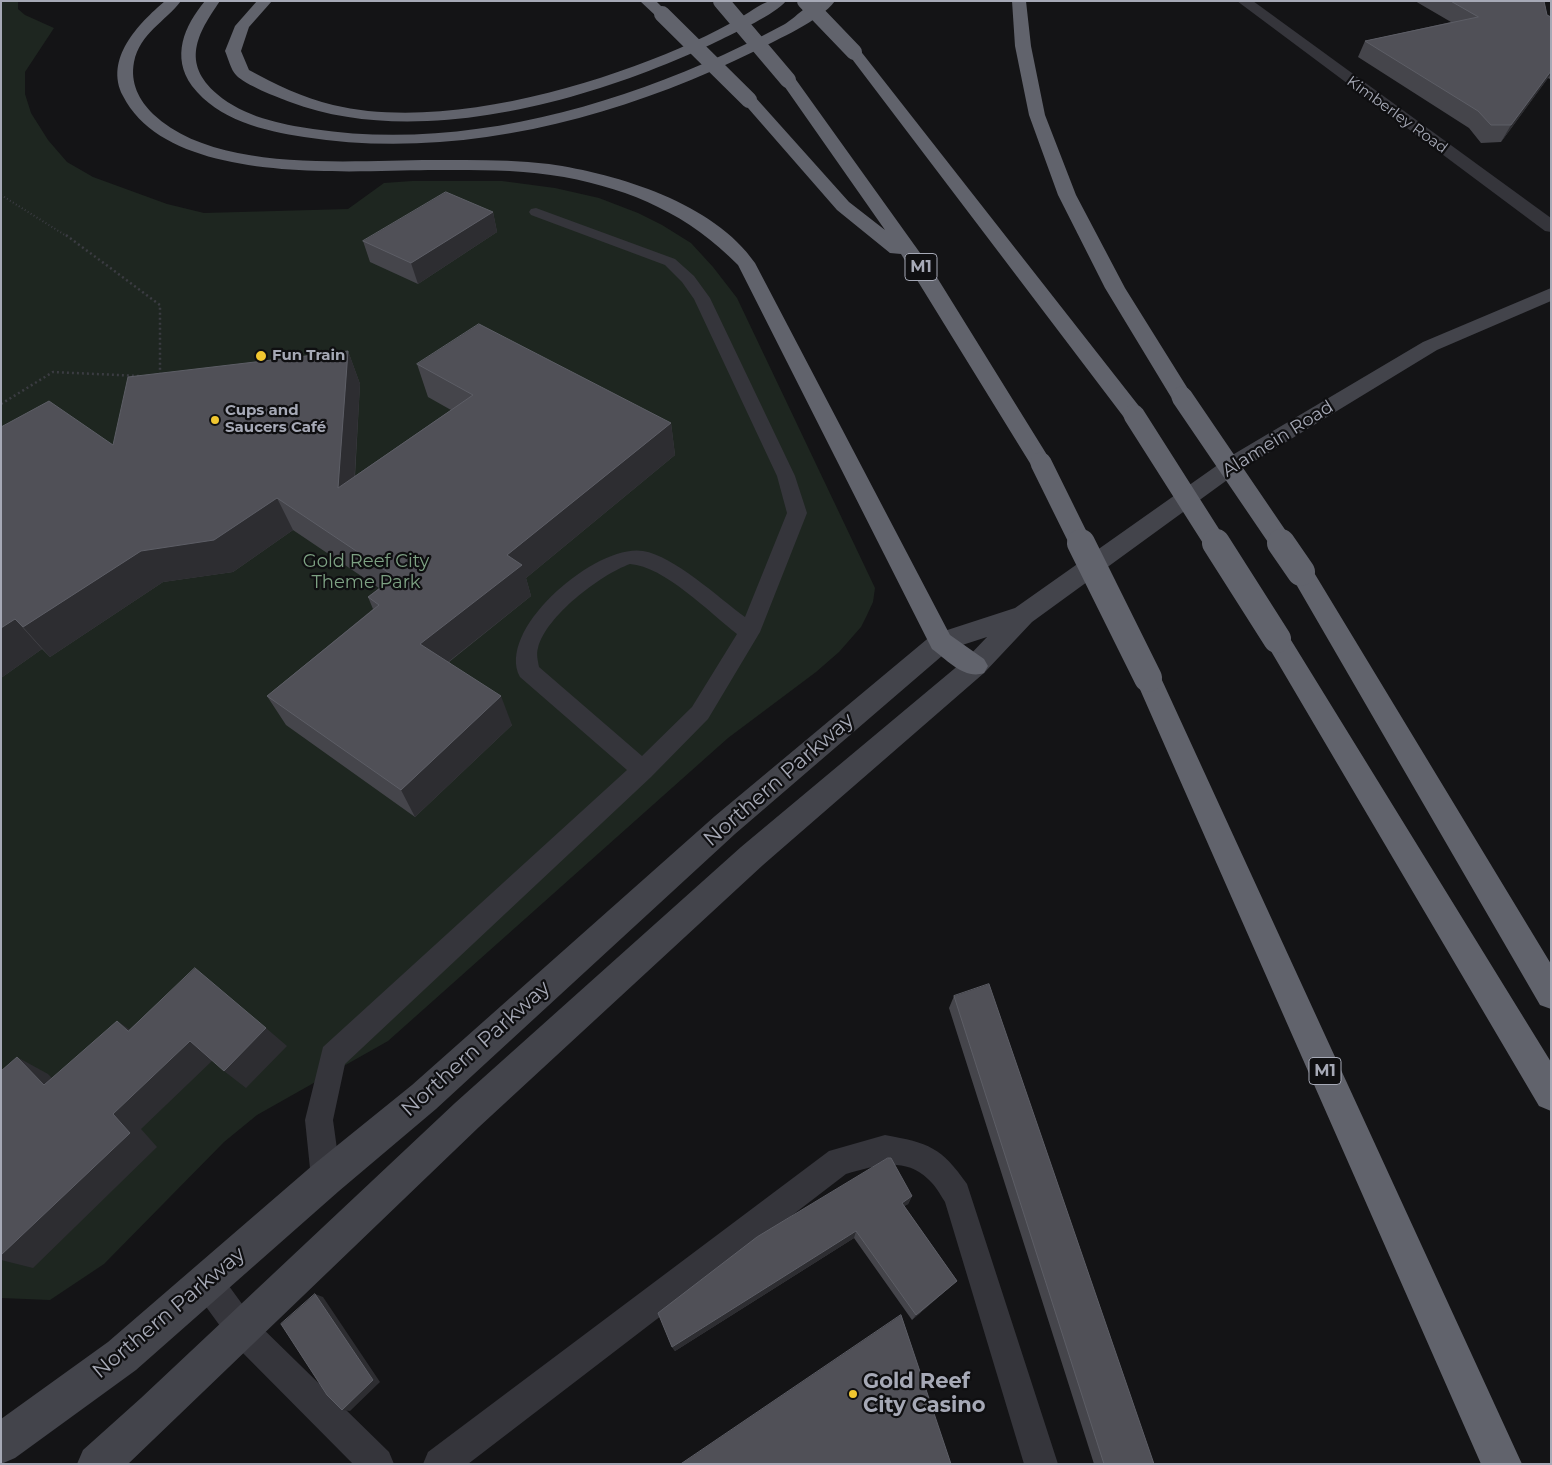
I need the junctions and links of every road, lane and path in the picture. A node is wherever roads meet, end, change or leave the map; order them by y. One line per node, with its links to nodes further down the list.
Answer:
1 (174, 1): 21 (highway)
2 (213, 1): 8 (highway)
3 (265, 1): 6 (highway)
4 (647, 1): 14 (highway, bridge)
5 (721, 1): 14 (highway, M1, bridge)
6 (779, 1)
7 (805, 1): 25 (highway, bridge)
8 (828, 1)
9 (1019, 1): 24 (highway, bridge)
10 (1244, 1): 13 (street, Kimberley Road)
11 (1, 195): 17 (path)
12 (536, 212): 20 (lane)
13 (1551, 227)
14 (923, 270): 34 (highway, M1, bridge)
15 (1551, 294): 19 (main road, Alamein Road)
16 (140, 376): 18 (path)
17 (160, 377)
18 (1, 404)
19 (1023, 615): 21 (main road, Alamein Road); 22 (main road, Alamein Road)
20 (749, 632): 23 (lane); 23 (lane)
21 (941, 642): 22 (highway); 26 (main road, Northern Parkway)
22 (975, 666): 28 (main road)
23 (643, 770): 26 (lane)
24 (1551, 994)
25 (1551, 1094)
26 (326, 1178): 27 (main road, Northern Parkway)
27 (207, 1282): 28 (lane); 29 (main road, Northern Parkway)
28 (242, 1330): 30 (main road); 31 (lane)
29 (1, 1444)
30 (97, 1464)
31 (377, 1464)
32 (440, 1464): 33 (lane)
33 (1042, 1464)
34 (1502, 1464)

